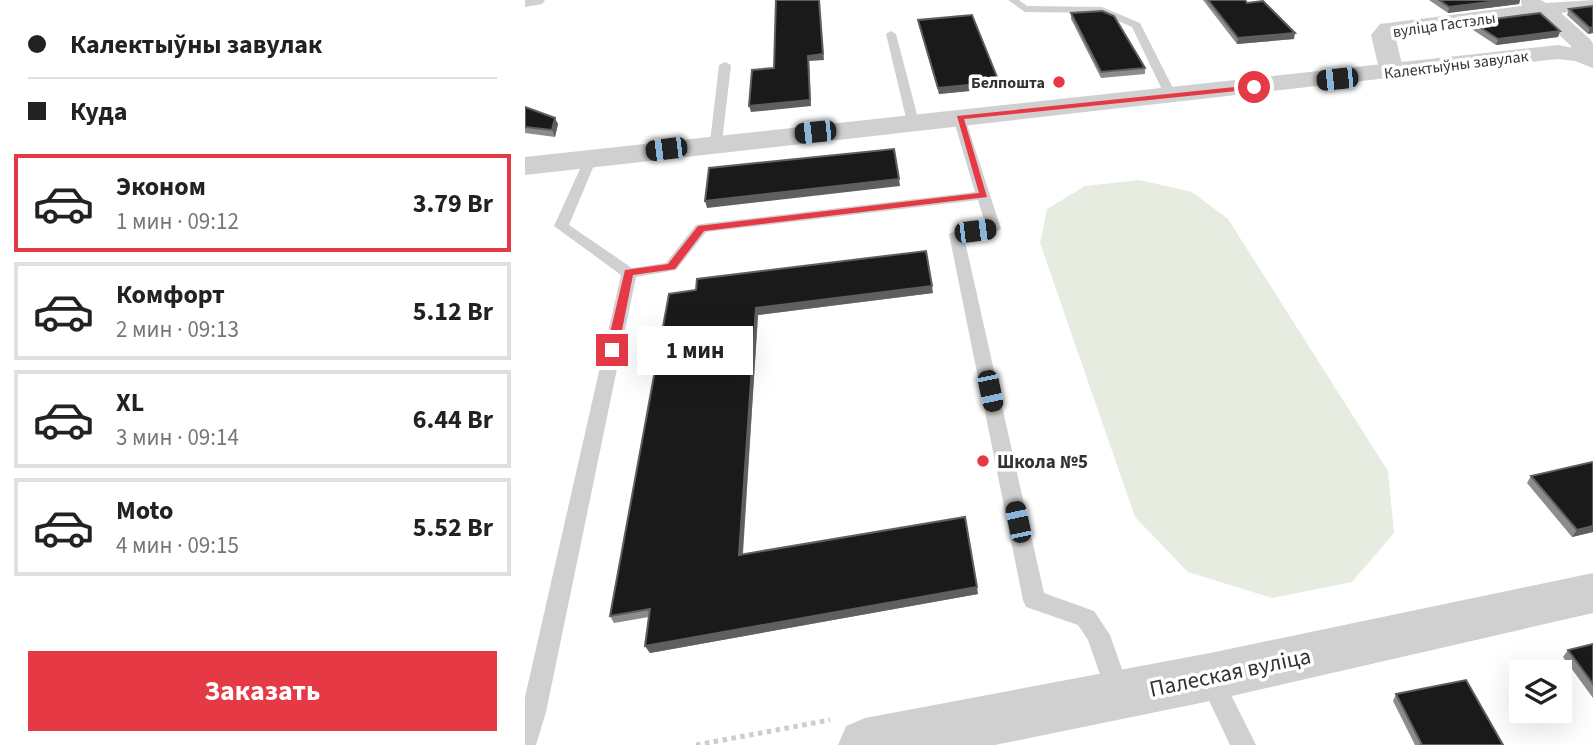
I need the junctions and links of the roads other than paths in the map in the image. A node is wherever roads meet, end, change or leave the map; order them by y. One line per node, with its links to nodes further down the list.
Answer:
1 (535, 0): 4 (street)
2 (1013, 0): 11 (lane)
3 (1525, 0): 6 (street)
4 (525, 1)
5 (1593, 3): 6 (street, вуліца Гастэлы)
6 (1546, 11): 8 (street); 10 (street, вуліца Гастэлы)
7 (891, 34): 13 (lane)
8 (1589, 56): 10 (street, Калектыўны завулак)
9 (725, 65): 14 (lane)
10 (1392, 73): 11 (street, Калектыўны завулак)
11 (1171, 96): 12 (street, Калектыўны завулак)
12 (959, 118): 13 (street, Калектыўны завулак); 17 (lane)
13 (913, 122): 14 (street, Калектыўны завулак)
14 (716, 142): 15 (street, Калектыўны завулак)
15 (591, 158): 16 (street, Калектыўны завулак); 18 (lane)
16 (525, 166)
17 (984, 195): 18 (lane); 21 (lane)
18 (629, 272): 22 (lane)
19 (1593, 593): 20 (street, Палеская вуліца)
20 (1210, 677): 21 (street, Палеская вуліца); 24 (lane)
21 (1119, 695): 23 (street, Палеская вуліца)
22 (525, 742)
23 (865, 745)
24 (1243, 745)

